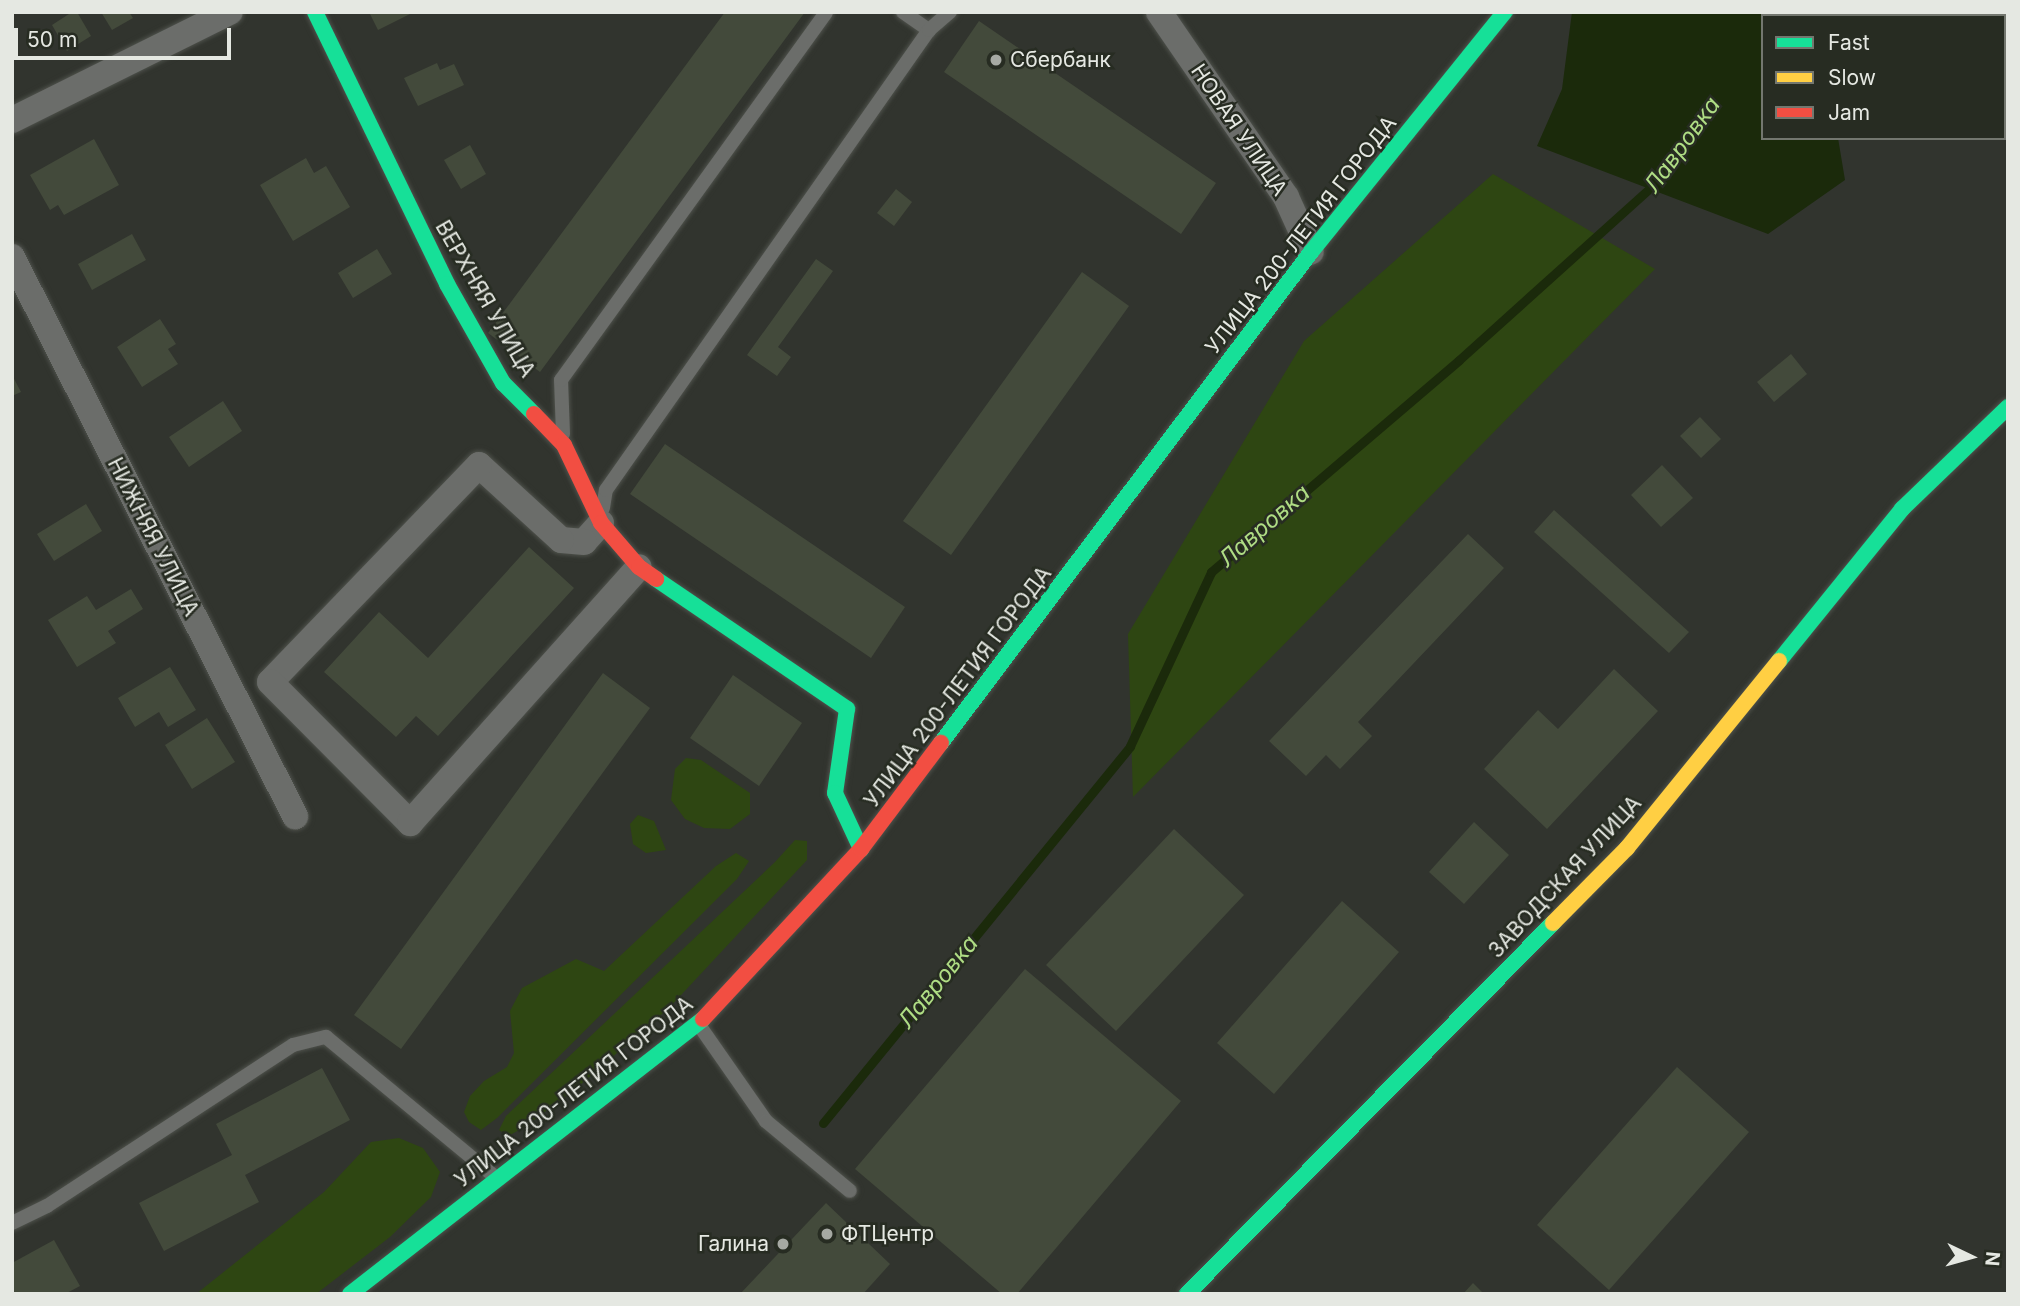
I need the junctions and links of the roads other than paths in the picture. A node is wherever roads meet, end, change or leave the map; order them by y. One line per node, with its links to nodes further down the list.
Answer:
1 (230, 12): 9 (street)
2 (314, 12): 13 (street, ВЕРХНЯЯ УЛИЦА)
3 (826, 12): 13 (lane)
4 (903, 12): 8 (lane)
5 (950, 12): 8 (lane)
6 (1159, 12): 10 (street, НОВАЯ УЛИЦА)
7 (1505, 12): 10 (street, УЛИЦА 200-ЛЕТИЯ ГОРОДА)
8 (929, 30): 14 (lane)
9 (12, 120)
10 (1311, 252): 17 (street, УЛИЦА 200-ЛЕТИЯ ГОРОДА)
11 (12, 257): 16 (street, НИЖНЯЯ УЛИЦА)
12 (2008, 407): 23 (street, ЗАВОДСКАЯ УЛИЦА)
13 (564, 446): 14 (street, ВЕРХНЯЯ УЛИЦА)
14 (601, 523): 15 (street, ВЕРХНЯЯ УЛИЦА); 15 (street)
15 (639, 567): 17 (street, ВЕРХНЯЯ УЛИЦА)
16 (295, 817)
17 (861, 849): 18 (street, УЛИЦА 200-ЛЕТИЯ ГОРОДА)
18 (698, 1024): 19 (street, УЛИЦА 200-ЛЕТИЯ ГОРОДА); 20 (lane)
19 (498, 1179): 21 (lane); 22 (street, УЛИЦА 200-ЛЕТИЯ ГОРОДА)
20 (850, 1191)
21 (12, 1223)
22 (350, 1294)
23 (1187, 1294)

